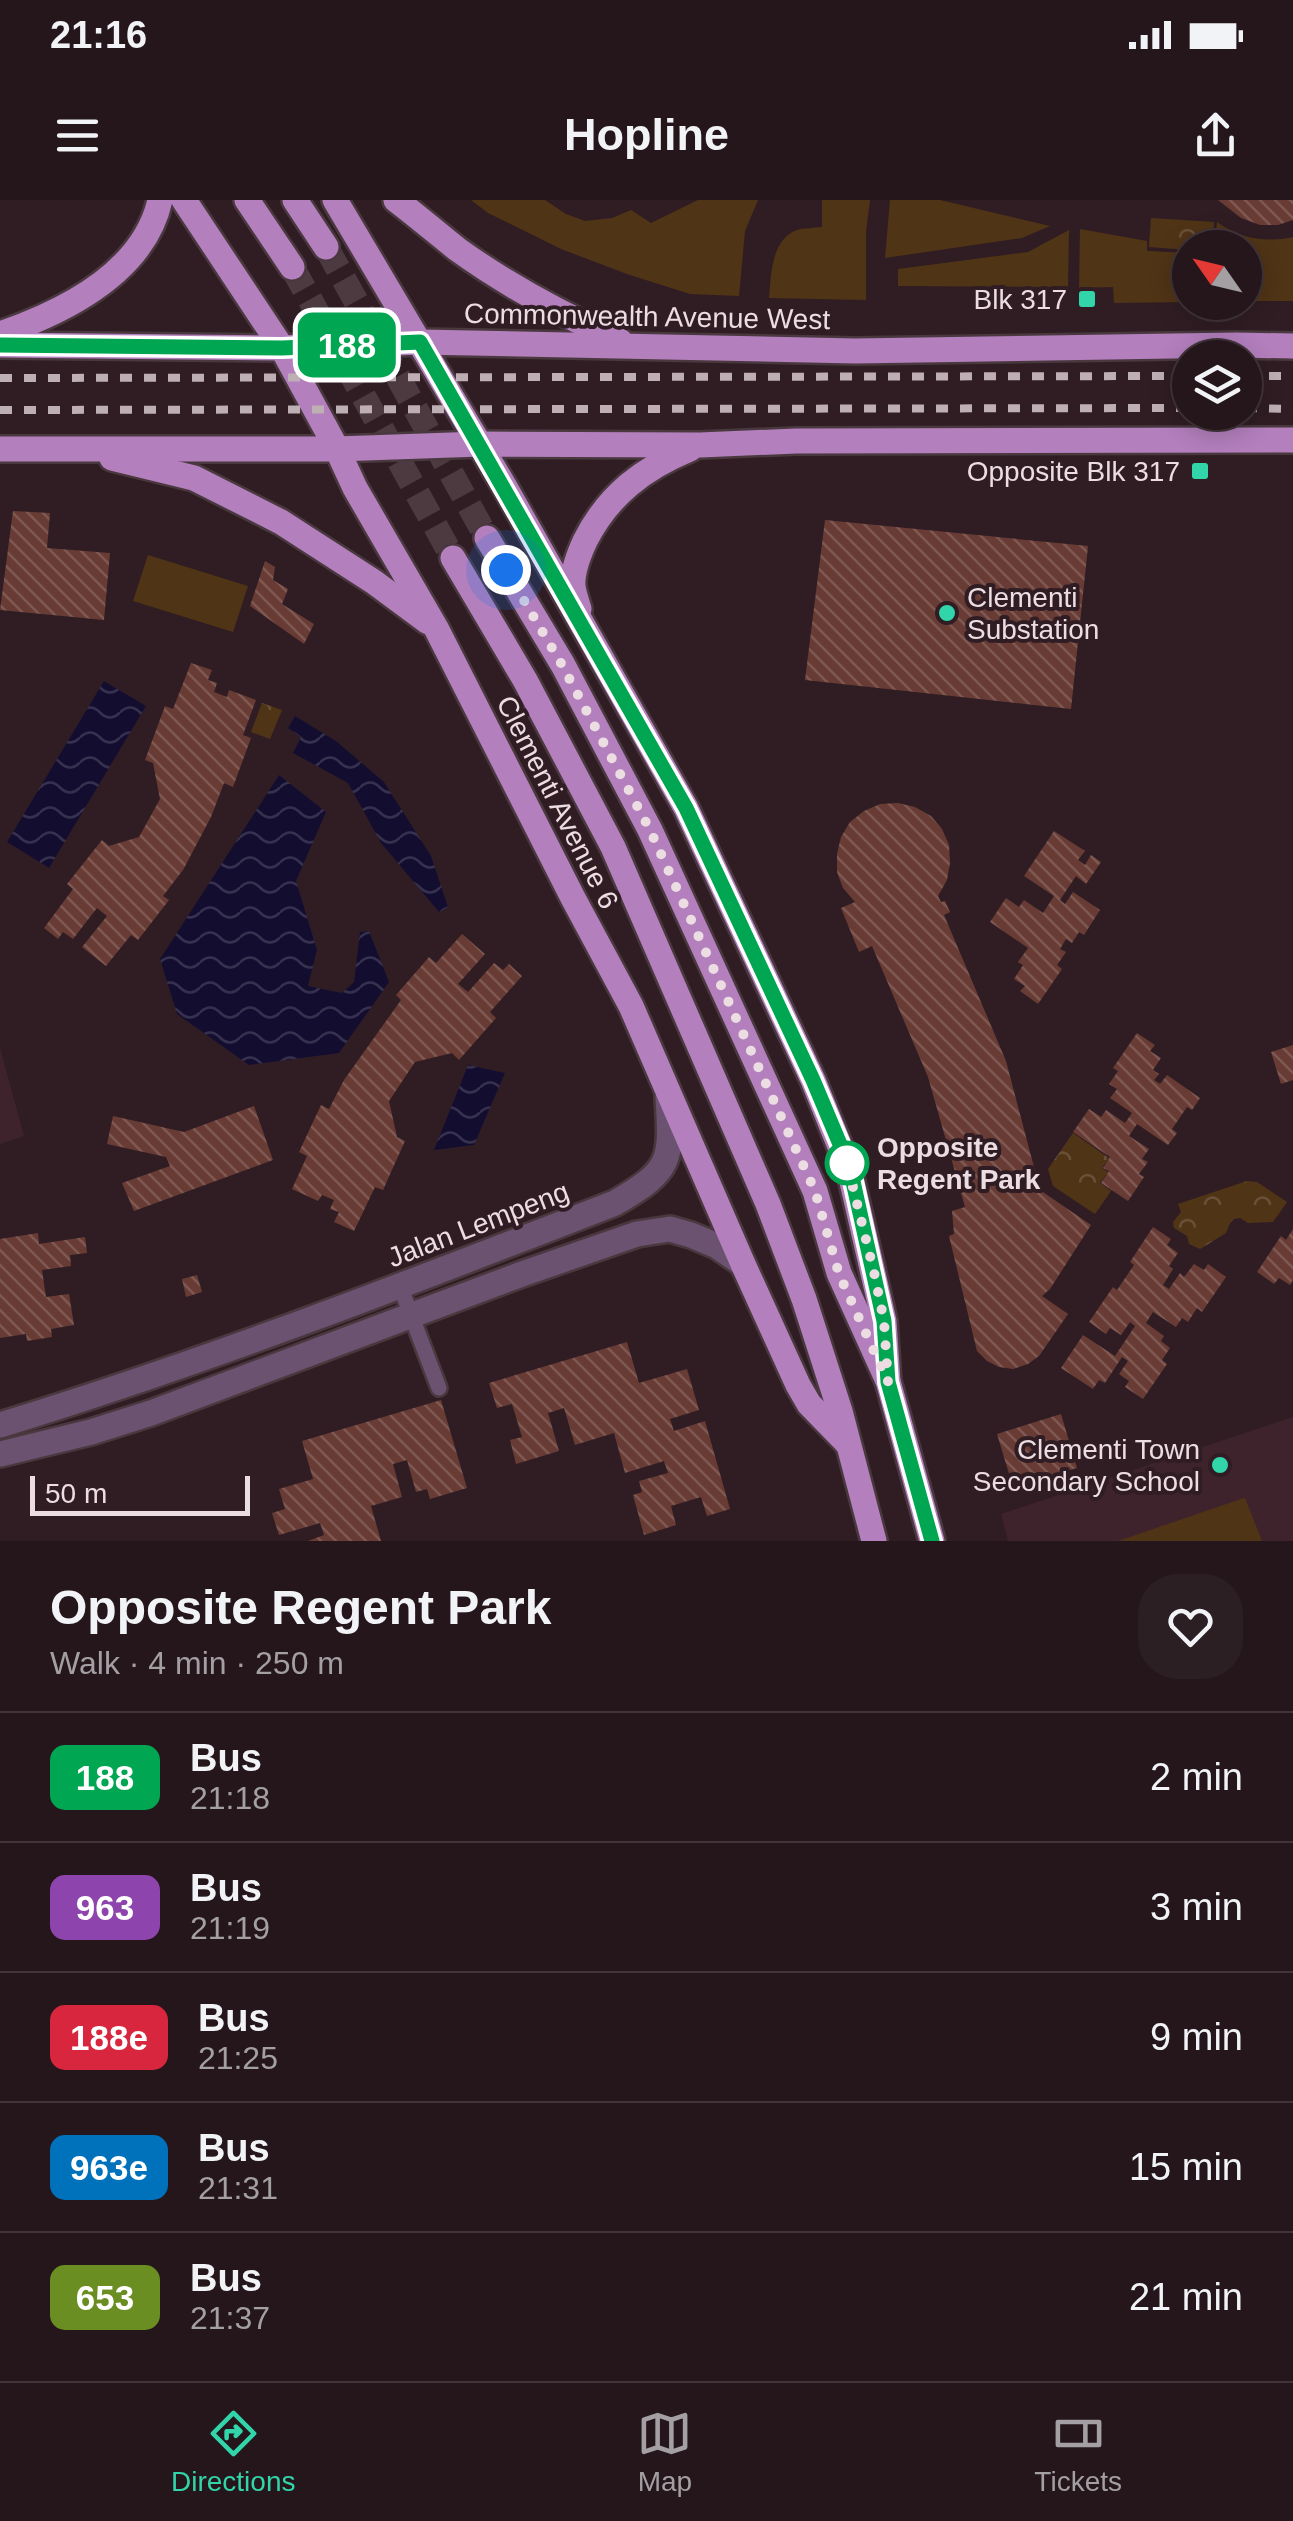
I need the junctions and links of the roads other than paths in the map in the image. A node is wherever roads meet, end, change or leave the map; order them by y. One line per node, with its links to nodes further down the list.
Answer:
1 (160, 200): 9 (main road)
2 (184, 200): 14 (main road, Clementi Avenue 6)
3 (247, 200): 8 (main road)
4 (295, 200): 7 (main road)
5 (335, 200): 10 (main road)
6 (396, 200): 12 (main road)
7 (326, 247)
8 (292, 267)
9 (0, 334)
10 (420, 342): 12 (main road, Commonwealth Avenue West); 14 (main road, Commonwealth Avenue West); 16 (main road)
11 (0, 345): 14 (main road, Commonwealth Avenue West)
12 (630, 346): 13 (main road, Commonwealth Avenue West)
13 (1293, 346)
14 (282, 348): 19 (main road, Clementi Avenue 6)
15 (1293, 440): 17 (main road)
16 (480, 444): 17 (main road); 19 (main road); 24 (main road)
17 (700, 445): 24 (main road)
18 (72, 448): 19 (main road); 20 (main road); 23 (main road)
19 (337, 449): 23 (main road, Clementi Avenue 6)
20 (0, 450)
21 (487, 538): 32 (main road)
22 (453, 558): 36 (main road, Clementi Avenue 6)
23 (436, 628): 25 (main road, Clementi Avenue 6)
24 (586, 634): 32 (main road)
25 (668, 1092): 26 (main road, Clementi Avenue 6); 27 (street, Jalan Lempeng)
26 (742, 1264): 28 (street); 36 (main road, Clementi Avenue 6)
27 (400, 1286): 28 (lane); 29 (street, Jalan Lempeng)
28 (412, 1317): 31 (street); 33 (lane)
29 (234, 1346): 30 (street, Jalan Lempeng); 31 (lane)
30 (198, 1358): 34 (lane); 35 (street, Jalan Lempeng)
31 (251, 1376): 34 (street)
32 (888, 1382): 39 (main road)
33 (439, 1388)
34 (213, 1389): 37 (street)
35 (0, 1424)
36 (848, 1444): 38 (main road, Clementi Avenue 6)
37 (0, 1454)
38 (874, 1541)
39 (932, 1541)

